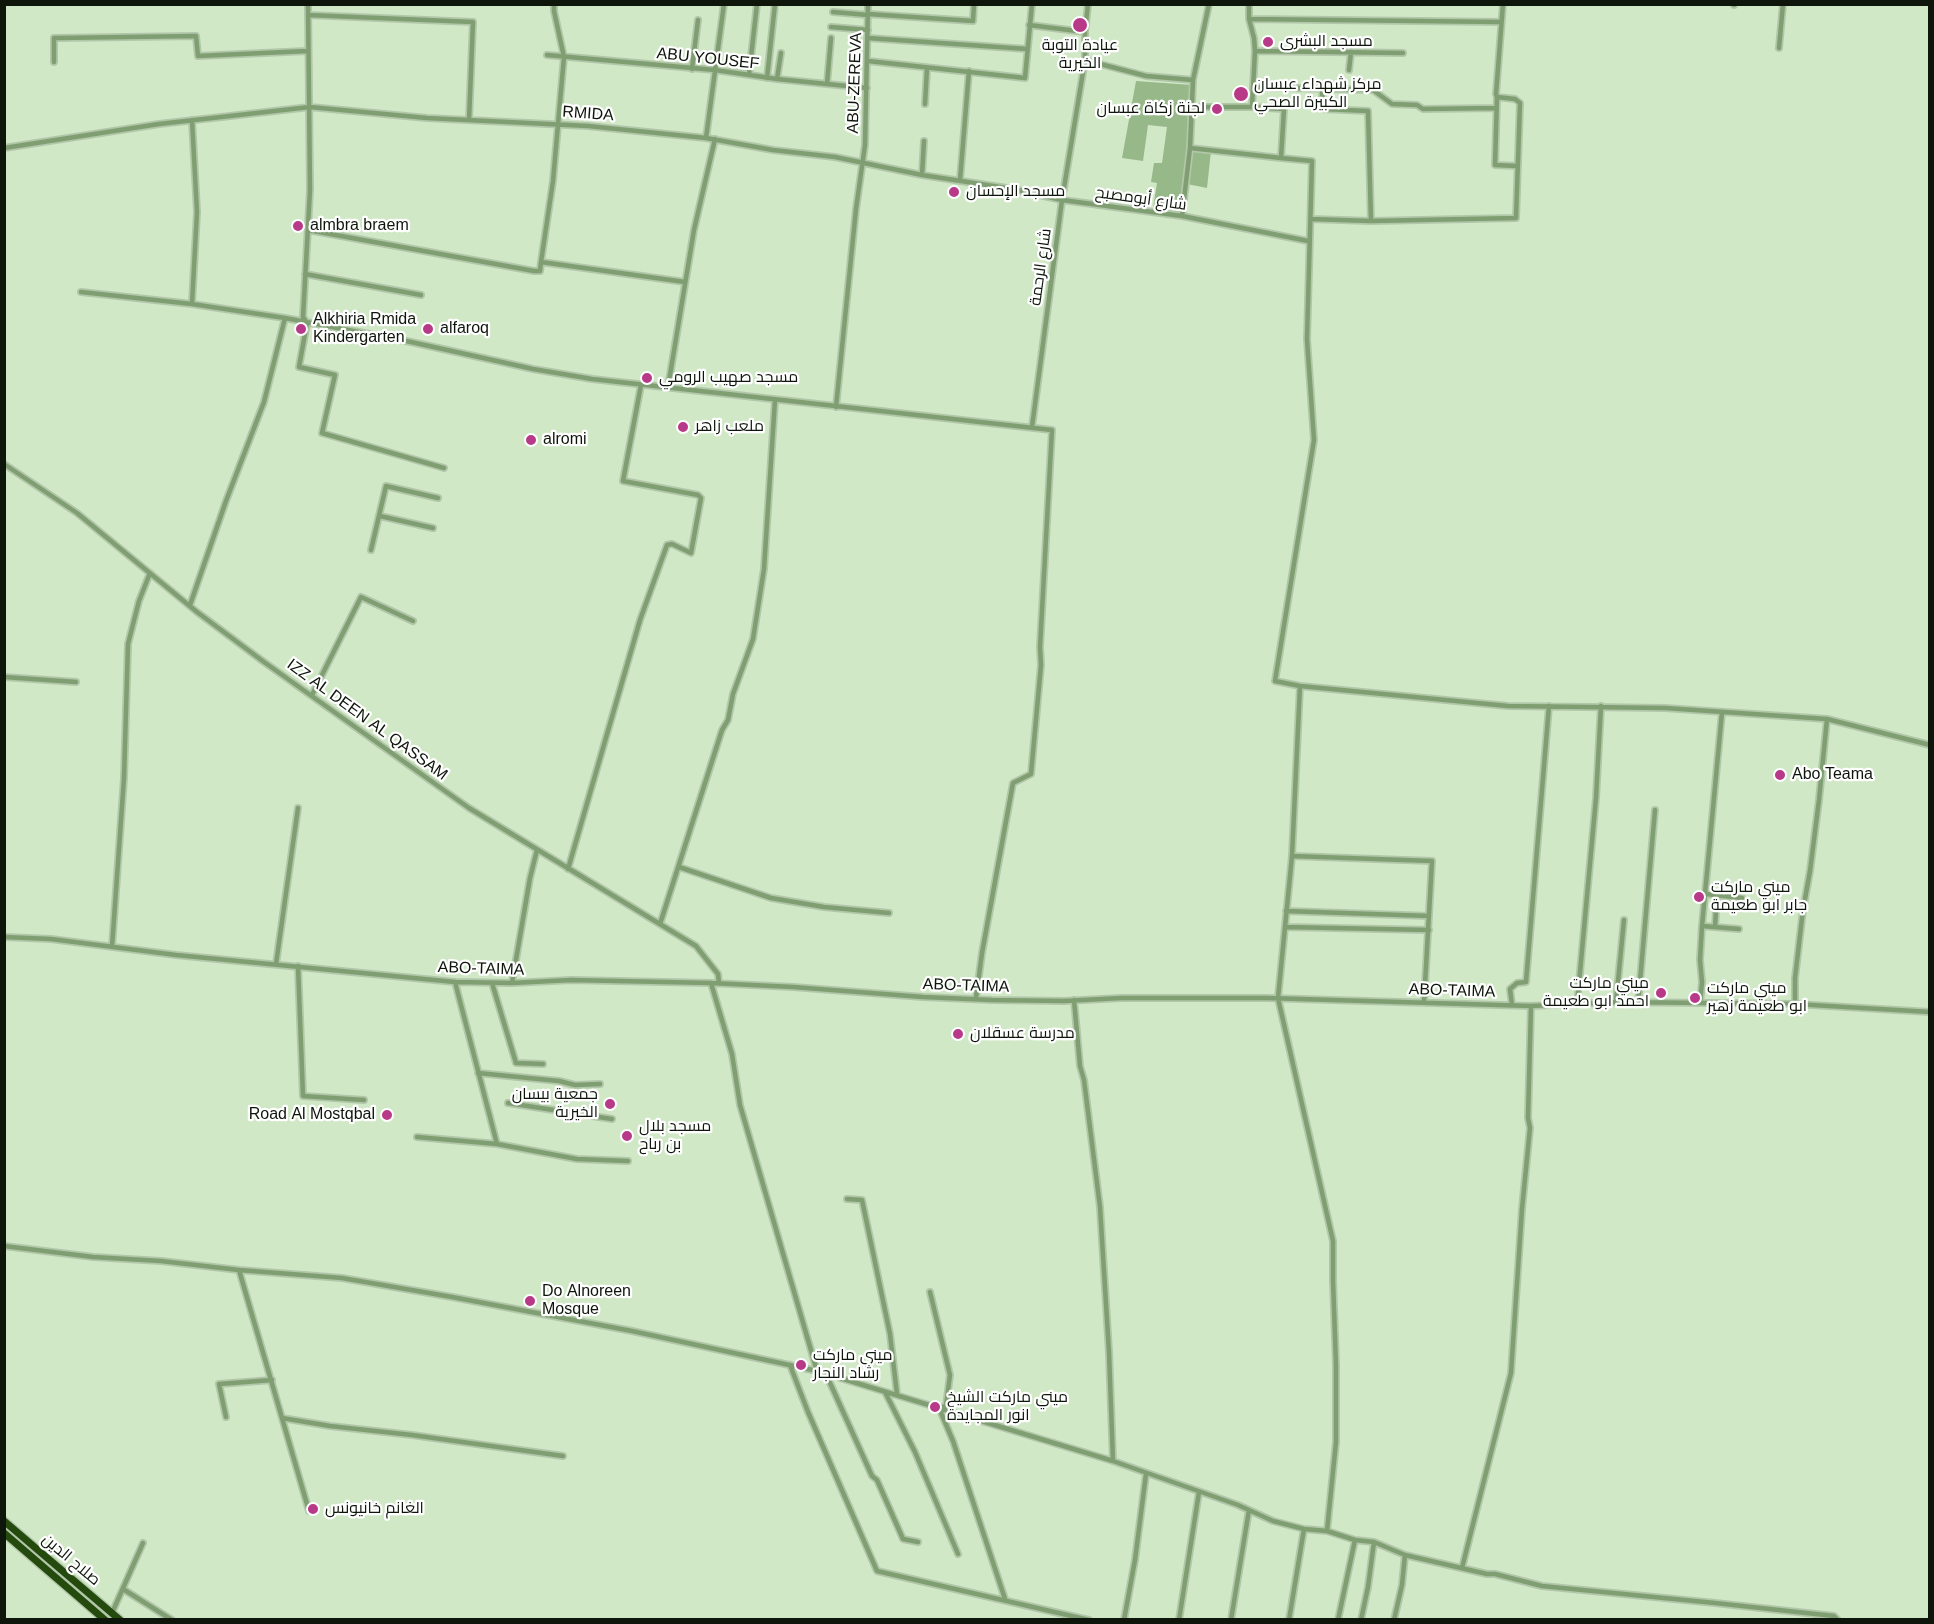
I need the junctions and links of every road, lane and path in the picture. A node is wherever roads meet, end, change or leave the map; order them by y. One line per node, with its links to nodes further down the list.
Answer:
1 (308, 4): 15 (street)
2 (554, 4): 34 (street)
3 (723, 4): 40 (street)
4 (757, 4): 43 (street)
5 (775, 4): 44 (street)
6 (868, 4): 16 (street, ABU-ZEREVA)
7 (974, 4): 16 (street)
8 (1032, 4): 20 (street)
9 (1088, 4): 23 (street, شارع الرحمة)
10 (1209, 4): 46 (street)
11 (1249, 4): 17 (street)
12 (1503, 4): 19 (street)
13 (1783, 4): 26 (street)
14 (833, 12): 16 (street)
15 (308, 15): 28 (street); 58 (street)
16 (868, 15): 22 (street, ABU-ZEREVA)
17 (1249, 19): 19 (street); 29 (street)
18 (699, 20): 39 (street)
19 (1501, 22): 51 (street)
20 (1029, 25): 23 (street); 27 (street)
21 (831, 27): 22 (street)
22 (868, 30): 25 (street, ABU-ZEREVA)
23 (1085, 32): 35 (street, شارع الرحمة)
24 (831, 38): 47 (street)
25 (868, 38): 27 (street); 37 (street, ABU-ZEREVA)
26 (1779, 48)
27 (1027, 49): 42 (street)
28 (307, 51): 36 (street); 53 (street)
29 (1255, 51): 30 (street); 48 (street)
30 (1351, 52): 32 (street); 41 (street)
31 (781, 53): 45 (street)
32 (1403, 53)
33 (547, 55): 34 (street, ABU YOUSEF)
34 (564, 57): 39 (street, ABU YOUSEF); 59 (street)
35 (1085, 60): 46 (street); 70 (street, شارع الرحمة)
36 (54, 62)
37 (868, 62): 38 (street); 49 (street, ABU-ZEREVA)
38 (927, 68): 42 (street); 52 (street)
39 (692, 69): 40 (street, ABU YOUSEF)
40 (716, 70): 43 (street, ABU YOUSEF); 60 (street)
41 (1349, 70)
42 (969, 71): 69 (street)
43 (749, 75): 44 (street, ABU YOUSEF)
44 (767, 78): 45 (street, ABU YOUSEF)
45 (777, 79): 47 (street, ABU YOUSEF)
46 (1193, 80): 54 (street)
47 (827, 84): 49 (street, ABU YOUSEF)
48 (1253, 87): 50 (street); 55 (street)
49 (867, 88): 66 (street, ABU-ZEREVA)
50 (1322, 90): 56 (street); 73 (street)
51 (1497, 97): 56 (street); 67 (street)
52 (925, 104)
53 (310, 107): 57 (street, RMIDA); 58 (street, RMIDA); 74 (street)
54 (1192, 107): 55 (street); 64 (street)
55 (1252, 107): 65 (street)
56 (1496, 108): 67 (street)
57 (192, 120): 63 (street, RMIDA); 81 (street)
58 (469, 120): 59 (street, RMIDA)
59 (558, 124): 60 (street, RMIDA); 76 (street)
60 (706, 138): 61 (street, RMIDA)
61 (716, 139): 66 (street, RMIDA); 78 (street)
62 (924, 141): 68 (street)
63 (4, 148)
64 (1190, 148): 65 (street); 71 (street)
65 (1281, 158): 72 (street)
66 (863, 162): 68 (street, شارع أبومصبح); 87 (street, ABU-ZEREVA)
67 (1517, 166): 73 (street)
68 (922, 175): 69 (street, شارع أبومصبح)
69 (960, 180): 70 (street, شارع أبومصبح)
70 (1062, 200): 71 (street, شارع أبومصبح); 88 (street, شارع الرحمة)
71 (1182, 216): 75 (street, شارع أبومصبح)
72 (1311, 219): 73 (street); 75 (street)
73 (1371, 220)
74 (308, 230): 76 (street); 77 (street)
75 (1308, 241): 100 (street)
76 (541, 262): 78 (street)
77 (305, 274): 80 (street); 83 (street)
78 (685, 282): 85 (street)
79 (81, 292): 81 (street)
80 (421, 295)
81 (192, 304): 82 (street)
82 (285, 318): 83 (street); 96 (street)
83 (307, 323): 84 (street); 90 (street)
84 (641, 385): 85 (street); 112 (street)
85 (668, 387): 86 (street)
86 (775, 400): 87 (street); 111 (street)
87 (836, 407): 88 (street)
88 (1032, 427): 135 (street)
89 (4, 464): 95 (street, IZZ AL DEEN AL QASSAM)
90 (444, 468)
91 (438, 498): 92 (street)
92 (380, 516): 93 (street); 94 (street)
93 (433, 528)
94 (371, 550)
95 (150, 573): 96 (street, IZZ AL DEEN AL QASSAM); 127 (street)
96 (190, 605): 101 (street, IZZ AL DEEN AL QASSAM)
97 (413, 621): 101 (street)
98 (4, 677): 99 (street)
99 (76, 682)
100 (1300, 686): 102 (street); 110 (street)
101 (312, 694): 109 (street, IZZ AL DEEN AL QASSAM)
102 (1549, 706): 103 (street); 143 (street)
103 (1600, 706): 104 (street); 144 (street)
104 (1722, 712): 105 (street); 113 (street)
105 (1827, 719): 106 (street); 142 (street)
106 (1929, 745)
107 (298, 808): 128 (street)
108 (1655, 810): 141 (street)
109 (537, 850): 112 (street, IZZ AL DEEN AL QASSAM); 132 (street)
110 (1292, 856): 116 (street); 118 (street)
111 (679, 867): 117 (street); 120 (street)
112 (568, 869): 120 (street, IZZ AL DEEN AL QASSAM)
113 (1706, 894): 114 (street); 121 (street)
114 (1718, 895): 115 (street); 123 (street)
115 (1742, 898)
116 (1286, 911): 118 (street); 122 (street)
117 (889, 913)
118 (1429, 916): 125 (street)
119 (1624, 920): 139 (street)
120 (660, 924): 134 (street, IZZ AL DEEN AL QASSAM)
121 (1702, 926): 123 (street); 140 (street)
122 (1285, 927): 125 (street); 136 (street)
123 (1715, 927): 124 (street)
124 (1739, 929)
125 (1428, 930): 138 (street)
126 (4, 937): 127 (street, ABO-TAIMA)
127 (112, 947): 128 (street, ABO-TAIMA)
128 (276, 964): 129 (street, ABO-TAIMA)
129 (298, 966): 130 (street, ABO-TAIMA); 150 (street)
130 (455, 982): 131 (street, ABO-TAIMA); 148 (street)
131 (492, 983): 132 (street, ABO-TAIMA); 147 (street)
132 (512, 983): 133 (street, ABO-TAIMA)
133 (711, 983): 134 (street, ABO-TAIMA); 161 (street)
134 (719, 983): 135 (street, ABO-TAIMA)
135 (976, 998): 137 (street, ABO-TAIMA)
136 (1278, 998): 137 (street, ABO-TAIMA); 138 (street, ABO-TAIMA); 177 (street)
137 (1074, 1000): 170 (street)
138 (1424, 1002): 143 (street, ABO-TAIMA)
139 (1616, 1002): 141 (street, ABO-TAIMA); 144 (street, ABO-TAIMA)
140 (1700, 1003): 141 (street, ABO-TAIMA); 142 (street, ABO-TAIMA)
141 (1638, 1004)
142 (1794, 1004): 146 (street, ABO-TAIMA)
143 (1512, 1005): 145 (street, ABO-TAIMA)
144 (1577, 1005): 145 (street, ABO-TAIMA)
145 (1531, 1006): 185 (street)
146 (1929, 1012)
147 (543, 1064)
148 (478, 1073): 149 (street); 154 (street)
149 (600, 1084)
150 (364, 1100)
151 (508, 1103): 152 (street)
152 (612, 1119)
153 (417, 1137): 154 (street)
154 (497, 1144): 155 (street)
155 (628, 1161)
156 (847, 1199): 165 (street)
157 (4, 1246): 158 (street)
158 (239, 1270): 160 (street); 163 (street)
159 (930, 1292): 166 (street)
160 (790, 1365): 161 (street); 187 (street)
161 (817, 1371): 162 (street)
162 (826, 1374): 164 (street); 180 (street)
163 (272, 1380): 167 (street); 168 (street)
164 (885, 1392): 165 (street); 183 (street)
165 (897, 1394): 166 (street)
166 (939, 1408): 170 (street); 187 (street)
167 (226, 1417)
168 (282, 1418): 169 (street); 174 (street)
169 (563, 1456)
170 (1113, 1461): 171 (street)
171 (1146, 1474): 172 (street); 195 (street)
172 (1199, 1492): 173 (street); 196 (street)
173 (1249, 1510): 176 (street); 197 (street)
174 (309, 1511)
175 (4, 1521): 188 (highway, صلاح الدين)
176 (1304, 1529): 177 (street); 198 (street)
177 (1327, 1532): 179 (street)
178 (4, 1533): 189 (highway, صلاح الدين)
179 (1355, 1539): 181 (street); 199 (street)
180 (918, 1542)
181 (1374, 1542): 184 (street); 200 (street)
182 (143, 1543): 186 (street)
183 (958, 1554)
184 (1405, 1556): 185 (street); 201 (street)
185 (1462, 1568): 202 (street)
186 (123, 1589): 190 (street); 193 (street)
187 (1005, 1599): 194 (street)
188 (100, 1602): 189 (highway); 190 (highway, صلاح الدين)
189 (94, 1610): 191 (highway, صلاح الدين)
190 (112, 1613): 192 (highway, صلاح الدين)
191 (105, 1620)
192 (120, 1620)
193 (172, 1620)
194 (1089, 1620)
195 (1124, 1620)
196 (1179, 1620)
197 (1231, 1620)
198 (1289, 1620)
199 (1338, 1620)
200 (1361, 1620)
201 (1394, 1620)
202 (1838, 1620)

